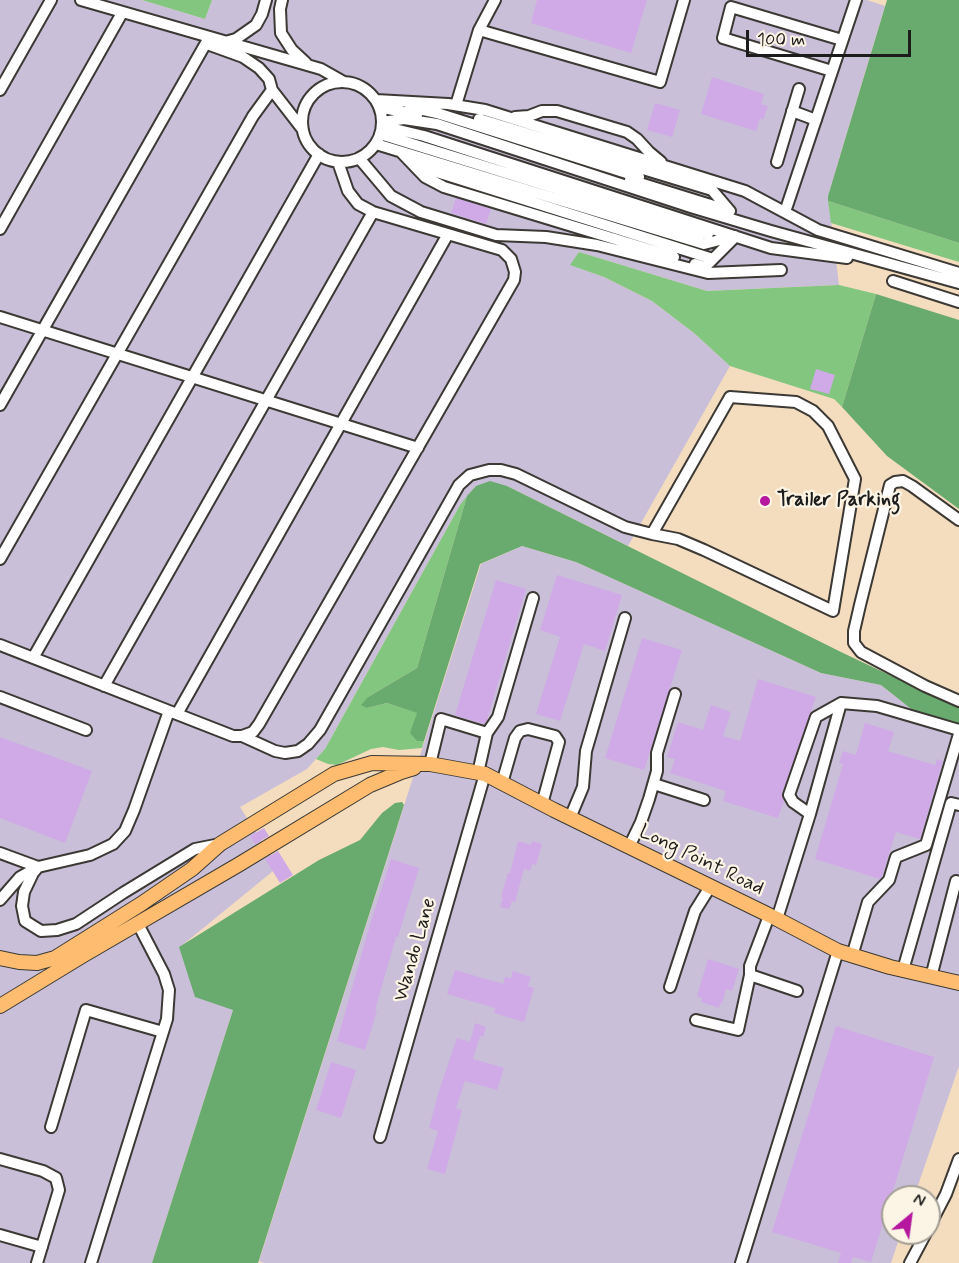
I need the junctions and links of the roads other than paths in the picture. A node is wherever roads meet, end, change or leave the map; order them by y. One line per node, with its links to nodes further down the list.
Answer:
1 (51, 0): 17 (street)
2 (81, 0): 8 (street)
3 (266, 0): 11 (street)
4 (282, 0): 13 (street)
5 (495, 0): 9 (street)
6 (684, 0): 9 (street)
7 (856, 0): 10 (street)
8 (122, 13): 11 (street); 12 (street); 37 (street)
9 (479, 30): 21 (street)
10 (842, 40): 14 (street); 14 (street)
11 (224, 42): 13 (street)
12 (206, 43): 18 (street); 47 (street)
13 (308, 66): 15 (street)
14 (832, 71): 24 (street)
15 (344, 82): 19 (street); 26 (street)
16 (799, 89): 22 (street)
17 (0, 90)
18 (272, 90): 26 (street); 48 (street)
19 (381, 103): 20 (street); 25 (street); 33 (street)
20 (426, 103): 21 (street); 33 (street)
21 (456, 105): 23 (street)
22 (792, 111): 24 (street); 31 (street)
23 (509, 117): 32 (street); 32 (street)
24 (816, 120): 35 (street)
25 (383, 129): 27 (street); 29 (street); 36 (street); 39 (street)
26 (304, 131): 28 (street)
27 (400, 151): 39 (street); 39 (street)
28 (319, 154): 30 (street); 49 (street)
29 (359, 159): 30 (street); 41 (street)
30 (338, 162): 34 (street)
31 (777, 162)
32 (666, 166): 35 (street)
33 (726, 207): 36 (street)
34 (372, 212): 38 (street); 50 (street)
35 (785, 212): 42 (street)
36 (739, 222): 40 (street)
37 (0, 229)
38 (448, 234): 52 (street); 53 (street)
39 (732, 236): 40 (street)
40 (892, 265): 44 (street)
41 (781, 270)
42 (959, 273)
43 (892, 281): 45 (street)
44 (959, 283)
45 (959, 302)
46 (0, 317): 47 (street)
47 (42, 330): 48 (street); 51 (street)
48 (117, 354): 49 (street); 56 (street)
49 (192, 377): 50 (street); 60 (street)
50 (266, 400): 52 (street); 61 (street)
51 (0, 405)
52 (341, 424): 53 (street); 66 (street)
53 (418, 448): 70 (street)
54 (959, 520): 64 (street)
55 (652, 534): 55 (street); 70 (street)
56 (0, 559)
57 (533, 598): 69 (street, Wando Lane)
58 (626, 618): 79 (street)
59 (0, 645): 60 (street)
60 (33, 658): 61 (street)
61 (104, 686): 66 (street)
62 (675, 694): 74 (street)
63 (0, 698): 67 (street)
64 (959, 701)
65 (841, 703): 68 (street); 78 (street); 78 (street)
66 (173, 712): 70 (street); 83 (street)
67 (86, 730)
68 (959, 732): 89 (street)
69 (487, 733): 71 (street); 72 (street, Wando Lane)
70 (242, 736)
71 (430, 764): 72 (main road, Long Point Road); 80 (main road, Long Point Road); 88 (main road)
72 (482, 774): 73 (main road, Long Point Road); 101 (street, Wando Lane)
73 (502, 783): 76 (main road, Long Point Road); 76 (street)
74 (654, 784): 75 (street); 81 (street)
75 (704, 800)
76 (542, 804): 79 (main road, Long Point Road)
77 (959, 805): 91 (street)
78 (810, 814): 87 (street)
79 (570, 818): 81 (main road, Long Point Road)
80 (220, 844): 83 (street); 90 (main road, Long Point Road)
81 (629, 847): 85 (main road, Long Point Road)
82 (0, 854): 83 (street)
83 (38, 867): 86 (street)
84 (959, 882): 93 (street)
85 (710, 887): 87 (main road, Long Point Road); 95 (street)
86 (0, 900)
87 (773, 918): 89 (main road, Long Point Road); 92 (street)
88 (138, 924): 97 (main road); 99 (street)
89 (845, 954): 91 (main road, Long Point Road); 110 (street)
90 (0, 958)
91 (903, 970): 93 (main road, Long Point Road)
92 (750, 975): 96 (street); 98 (street)
93 (931, 977): 94 (main road, Long Point Road)
94 (959, 983)
95 (670, 987)
96 (797, 991)
97 (0, 1006)
98 (696, 1020)
99 (163, 1032): 100 (street); 109 (street)
100 (51, 1127)
101 (380, 1137)
102 (0, 1159): 107 (street)
103 (959, 1159): 104 (street)
104 (941, 1204)
105 (0, 1235): 107 (street)
106 (920, 1245): 111 (street)
107 (42, 1247): 108 (street)
108 (37, 1263)
109 (91, 1263)
110 (741, 1263)
111 (910, 1263)

